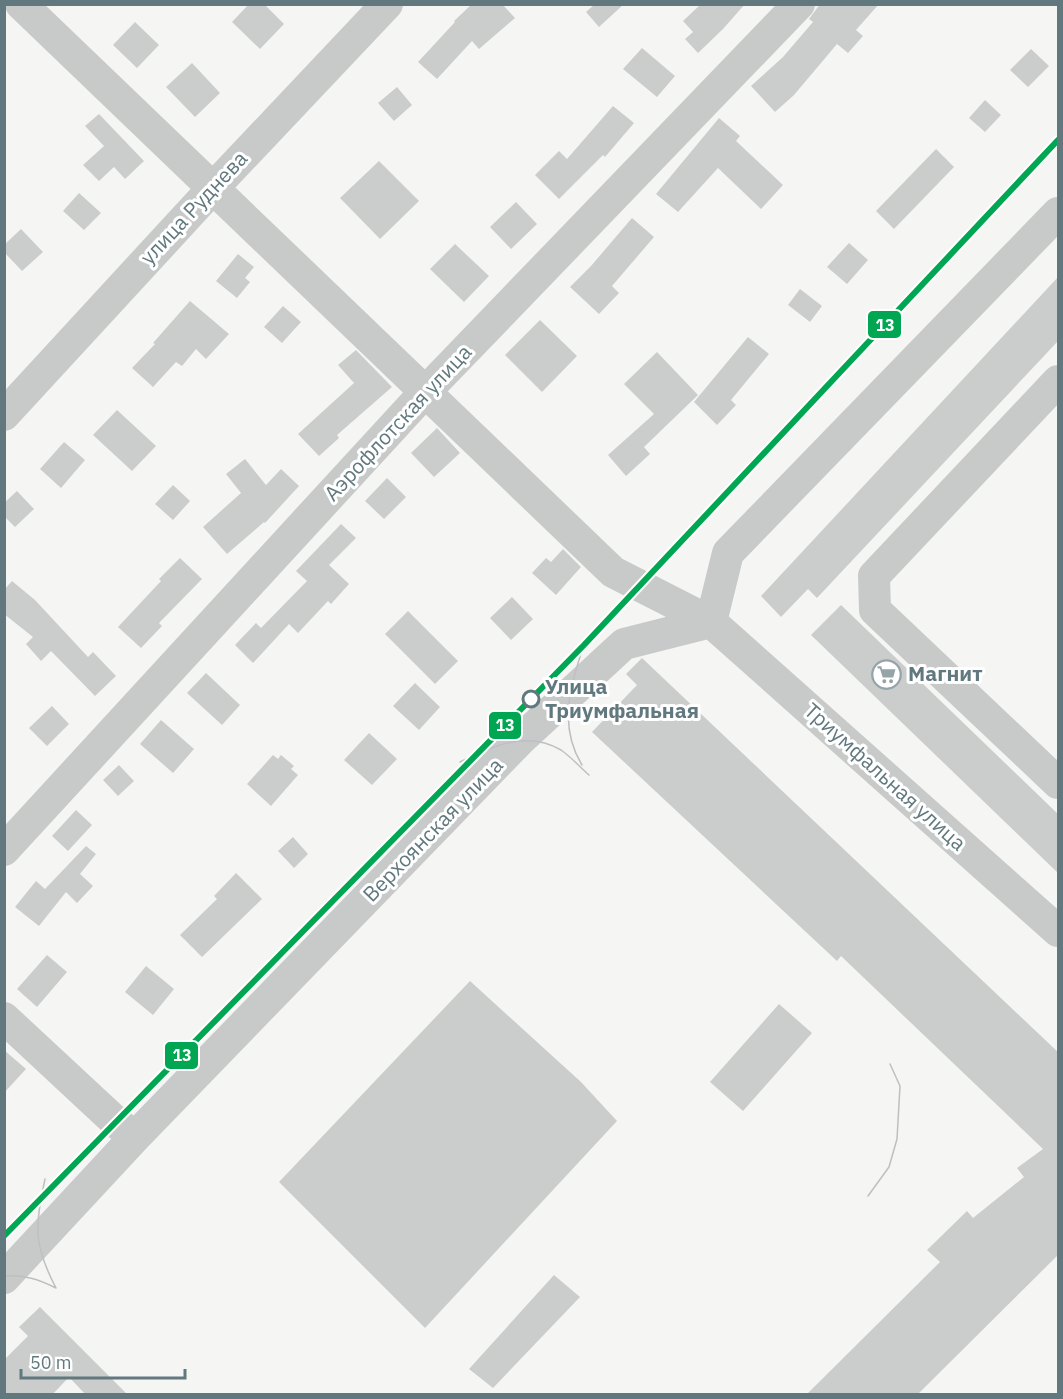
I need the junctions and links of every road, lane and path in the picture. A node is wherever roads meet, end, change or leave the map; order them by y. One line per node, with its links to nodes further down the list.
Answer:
1 (21, 4): 4 (street, Триумфальная улица)
2 (387, 4): 4 (street, улица Руднева)
3 (799, 4): 7 (street, Аэрофлотская улица)
4 (214, 187): 7 (street, Триумфальная улица); 8 (street, улица Руднева)
5 (1059, 213): 9 (street)
6 (1059, 381): 10 (street)
7 (426, 391): 9 (street, Триумфальная улица); 11 (street, Аэрофлотская улица)
8 (4, 415)
9 (711, 622): 12 (street, Триумфальная улица); 14 (street, Верхоянская улица)
10 (1059, 783)
11 (4, 850)
12 (1059, 931)
13 (4, 1018): 14 (street)
14 (135, 1137): 15 (street, Верхоянская улица)
15 (4, 1278)

